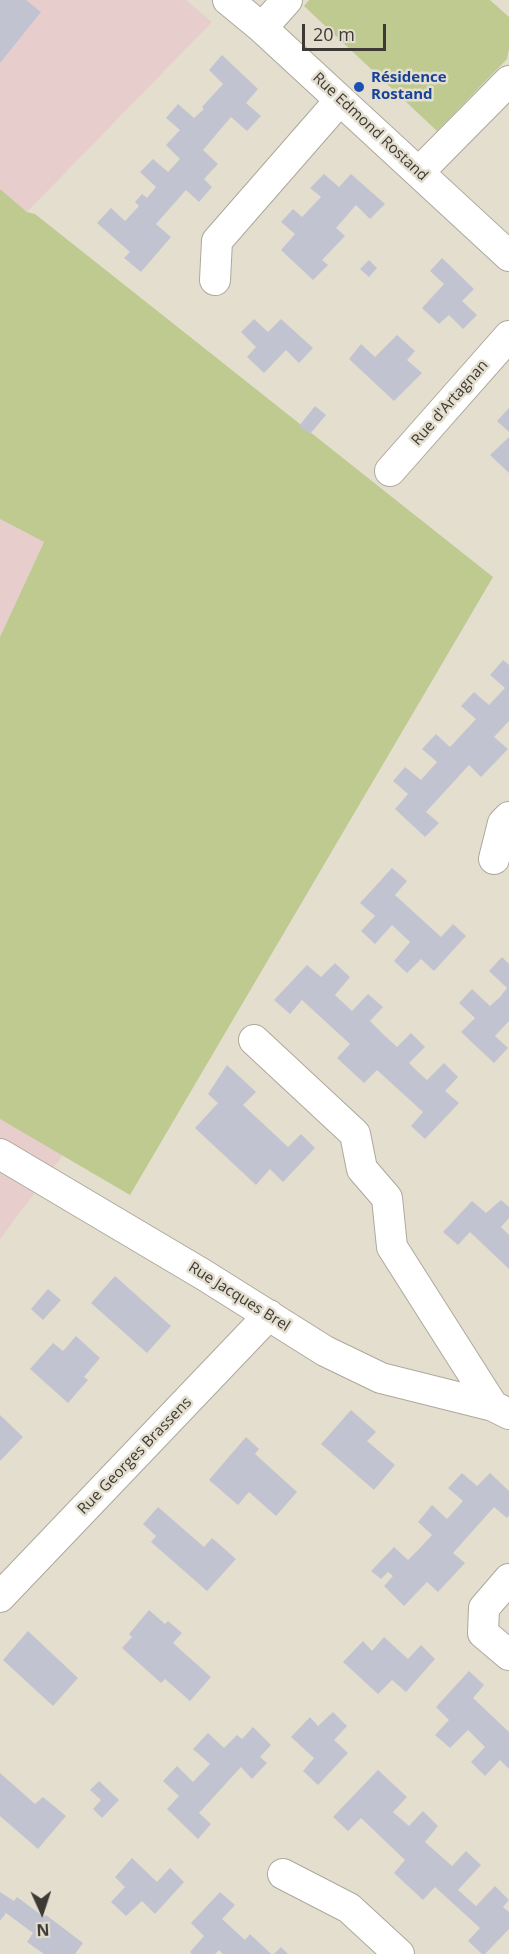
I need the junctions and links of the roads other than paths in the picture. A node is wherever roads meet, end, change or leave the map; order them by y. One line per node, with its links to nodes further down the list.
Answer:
1 (228, 0): 3 (street, Rue Edmond Rostand)
2 (287, 0): 3 (street)
3 (262, 28): 5 (street, Rue Edmond Rostand)
4 (509, 81): 6 (street)
5 (340, 100): 6 (street, Rue Edmond Rostand); 8 (street)
6 (419, 172): 7 (street, Rue Edmond Rostand)
7 (509, 256)
8 (215, 280)
9 (509, 336): 10 (street, Rue d'Artagnan)
10 (390, 471)
11 (509, 817): 12 (street)
12 (494, 860)
13 (254, 1040): 16 (street)
14 (0, 1154): 15 (street, Rue Jacques Brel)
15 (269, 1315): 16 (street, Rue Jacques Brel); 18 (street, Rue Georges Brassens)
16 (501, 1410)
17 (509, 1579): 19 (street)
18 (0, 1597)
19 (509, 1655)
20 (283, 1874): 21 (street)
21 (399, 1954)

